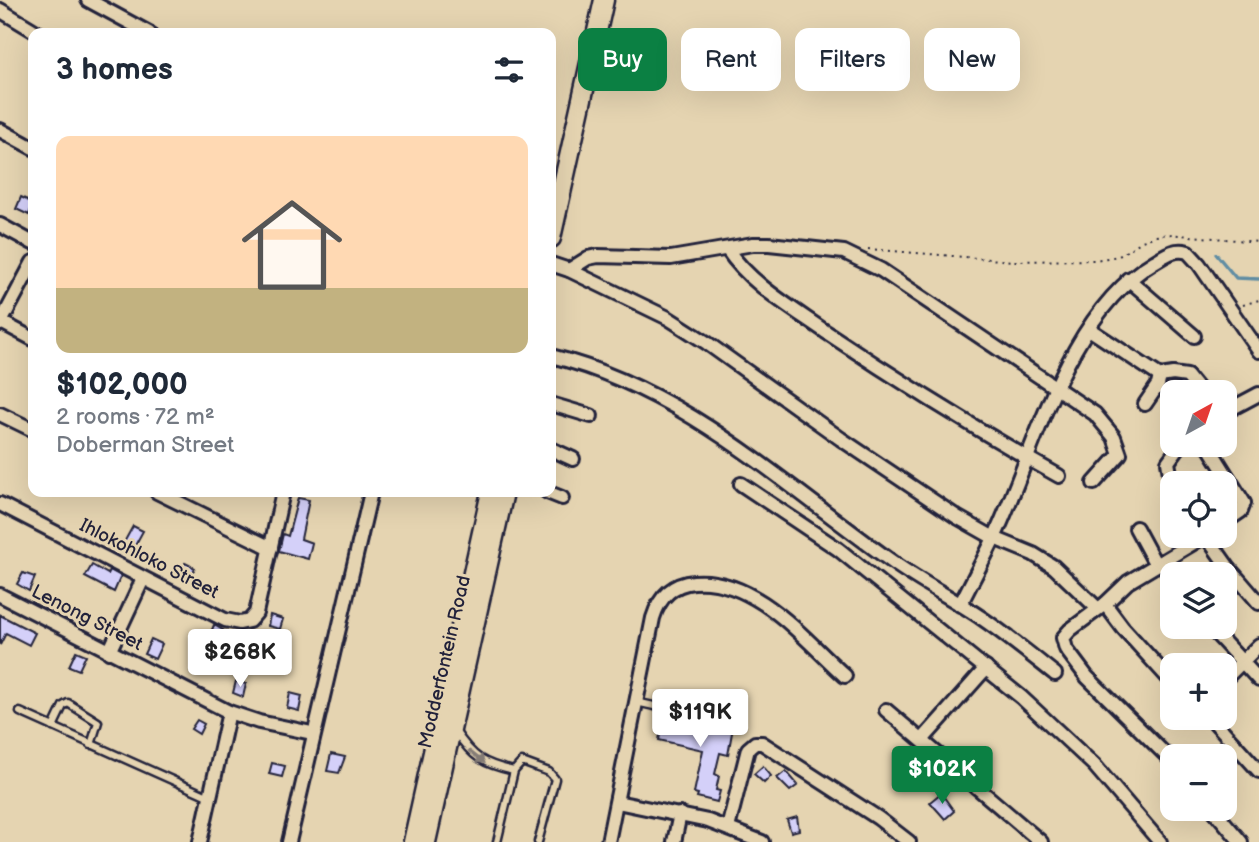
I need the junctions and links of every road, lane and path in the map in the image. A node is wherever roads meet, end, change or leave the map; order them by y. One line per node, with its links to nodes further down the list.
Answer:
1 (88, 0): 5 (street)
2 (604, 0): 8 (main road)
3 (0, 10): 4 (street)
4 (30, 28)
5 (140, 28)
6 (0, 130): 7 (street)
7 (28, 145)
8 (556, 216)
9 (0, 225): 10 (street)
10 (28, 240)
11 (1259, 242): 13 (path)
12 (727, 249): 13 (street); 15 (street); 38 (street)
13 (852, 254): 28 (street)
14 (556, 266): 15 (street)
15 (569, 270): 53 (street)
16 (28, 271): 20 (street)
17 (1128, 279): 19 (street); 21 (street); 22 (street)
18 (1259, 300): 19 (path)
19 (1229, 310): 24 (street)
20 (0, 323): 23 (street)
21 (1090, 329): 26 (street); 28 (street)
22 (1194, 336)
23 (28, 337)
24 (1259, 352)
25 (556, 358): 61 (street)
26 (1160, 376): 27 (street); 30 (street)
27 (1192, 380)
28 (1057, 389): 38 (street); 40 (street)
29 (1259, 394): 32 (street)
30 (1144, 404)
31 (556, 406): 34 (street)
32 (1237, 406)
33 (0, 414): 35 (street)
34 (591, 416)
35 (28, 428)
36 (556, 451): 37 (street)
37 (573, 458)
38 (1026, 458): 39 (street); 53 (street)
39 (1059, 476)
40 (1094, 483)
41 (741, 484): 68 (street)
42 (1237, 492): 51 (street)
43 (556, 496): 49 (street)
44 (167, 497): 54 (street)
45 (282, 497): 54 (street)
46 (370, 497): 81 (street)
47 (490, 497): 94 (main road, Modderfontein Road)
48 (503, 497): 78 (main road, Modderfontein Road)
49 (562, 498)
50 (0, 504): 58 (street, Ihlokohloko Street)
51 (1237, 514)
52 (1136, 528): 57 (street)
53 (994, 538): 61 (street); 62 (street)
54 (271, 548): 58 (street, Ihlokohloko Street)
55 (1184, 548): 57 (street)
56 (1213, 548): 60 (street)
57 (1159, 563): 62 (street)
58 (143, 579): 65 (street)
59 (0, 595): 65 (street, Lenong Street)
60 (1259, 603)
61 (961, 605): 70 (street)
62 (1101, 606): 69 (street); 84 (street)
63 (1221, 639): 66 (street)
64 (1259, 645): 66 (street)
65 (109, 652): 76 (street, Lenong Street)
66 (1242, 662): 67 (street); 72 (street)
67 (1237, 667)
68 (986, 668): 82 (street); 103 (street)
69 (1160, 669)
70 (1055, 674)
71 (845, 676): 73 (street)
72 (1259, 680)
73 (636, 702): 77 (lane); 88 (street)
74 (886, 710): 82 (street)
75 (19, 712): 79 (lane)
76 (229, 712): 81 (street, Lenong Street); 87 (street)
77 (730, 723)
78 (452, 726): 85 (lane, one-way to 85); 95 (main road, Modderfontein Road)
79 (52, 727): 83 (lane); 83 (lane)
80 (1222, 730): 86 (street)
81 (312, 733): 93 (street)
82 (923, 739): 102 (street)
83 (91, 745): 87 (lane)
84 (1160, 749)
85 (514, 771): 96 (lane); 97 (lane)
86 (1259, 771)
87 (210, 796): 92 (street)
88 (617, 802): 89 (street); 98 (street)
89 (680, 814): 91 (street); 99 (street)
90 (1223, 821): 104 (street)
91 (728, 828): 100 (street); 101 (street)
92 (200, 842)
93 (289, 842)
94 (413, 842)
95 (426, 842)
96 (497, 842)
97 (538, 842)
98 (608, 842)
99 (674, 842)
100 (762, 842)
101 (909, 842)
102 (1041, 842)
103 (1160, 842)
104 (1241, 842)

